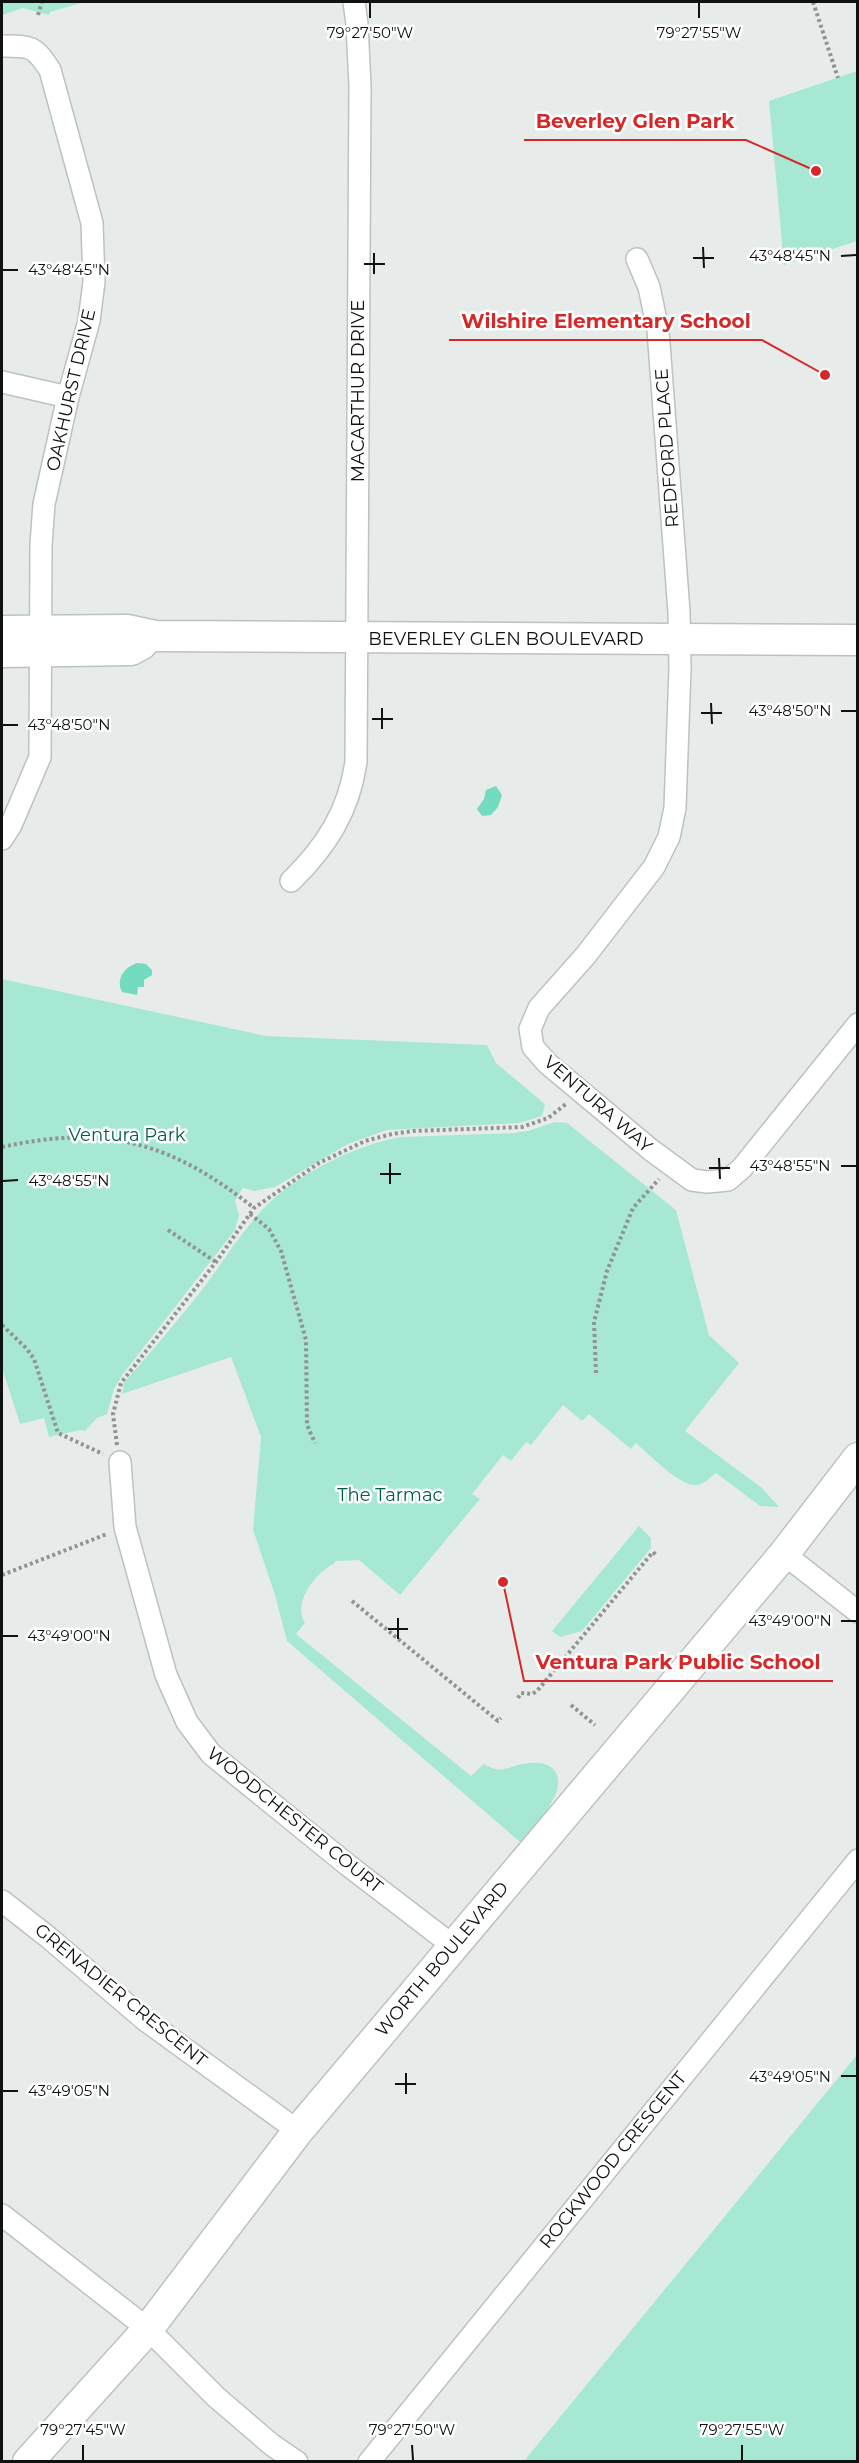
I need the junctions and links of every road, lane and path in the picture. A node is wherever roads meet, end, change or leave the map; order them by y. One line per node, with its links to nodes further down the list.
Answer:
1 (42, 2): 4 (path)
2 (354, 2): 11 (street, MACARTHUR DRIVE)
3 (813, 2): 6 (path)
4 (38, 15)
5 (2, 46): 9 (street, OAKHURST DRIVE)
6 (837, 78)
7 (637, 259): 12 (street, REDFORD PLACE)
8 (2, 382): 9 (street)
9 (68, 397): 14 (street, OAKHURST DRIVE)
10 (2, 632): 14 (street, BEVERLEY GLEN BOULEVARD)
11 (357, 638): 12 (street, BEVERLEY GLEN BOULEVARD); 14 (street, BEVERLEY GLEN BOULEVARD); 17 (street, MACARTHUR DRIVE)
12 (679, 640): 13 (street, BEVERLEY GLEN BOULEVARD); 19 (street, VENTURA WAY)
13 (858, 640)
14 (41, 641): 15 (street, BEVERLEY GLEN BOULEVARD); 16 (street, OAKHURST DRIVE)
15 (2, 652)
16 (2, 839)
17 (291, 881)
18 (858, 1024): 21 (street, VENTURA WAY)
19 (580, 1091): 21 (street, VENTURA WAY); 22 (path)
20 (2, 1147): 22 (path)
21 (671, 1164): 27 (path)
22 (254, 1208): 23 (path)
23 (250, 1214): 25 (path); 28 (path)
24 (168, 1230): 25 (path)
25 (216, 1263): 30 (path)
26 (2, 1325): 30 (path)
27 (596, 1373)
28 (315, 1443)
29 (858, 1458): 32 (street, WORTH BOULEVARD)
30 (120, 1462): 31 (street, WOODCHESTER COURT)
31 (125, 1527): 34 (path); 43 (street, WOODCHESTER COURT)
32 (784, 1554): 36 (street); 43 (street, WORTH BOULEVARD)
33 (656, 1555): 37 (path)
34 (2, 1575)
35 (352, 1601): 39 (path)
36 (858, 1612)
37 (518, 1698)
38 (571, 1705): 40 (path)
39 (501, 1718)
40 (595, 1725)
41 (858, 1860): 49 (street, ROCKWOOD CRESCENT)
42 (2, 1901): 44 (street, GRENADIER CRESCENT)
43 (452, 1945): 44 (street, WORTH BOULEVARD)
44 (298, 2131): 46 (street, WORTH BOULEVARD)
45 (2, 2215): 46 (street)
46 (148, 2330): 47 (street, WORTH BOULEVARD); 48 (street)
47 (28, 2462)
48 (297, 2462)
49 (369, 2462)

